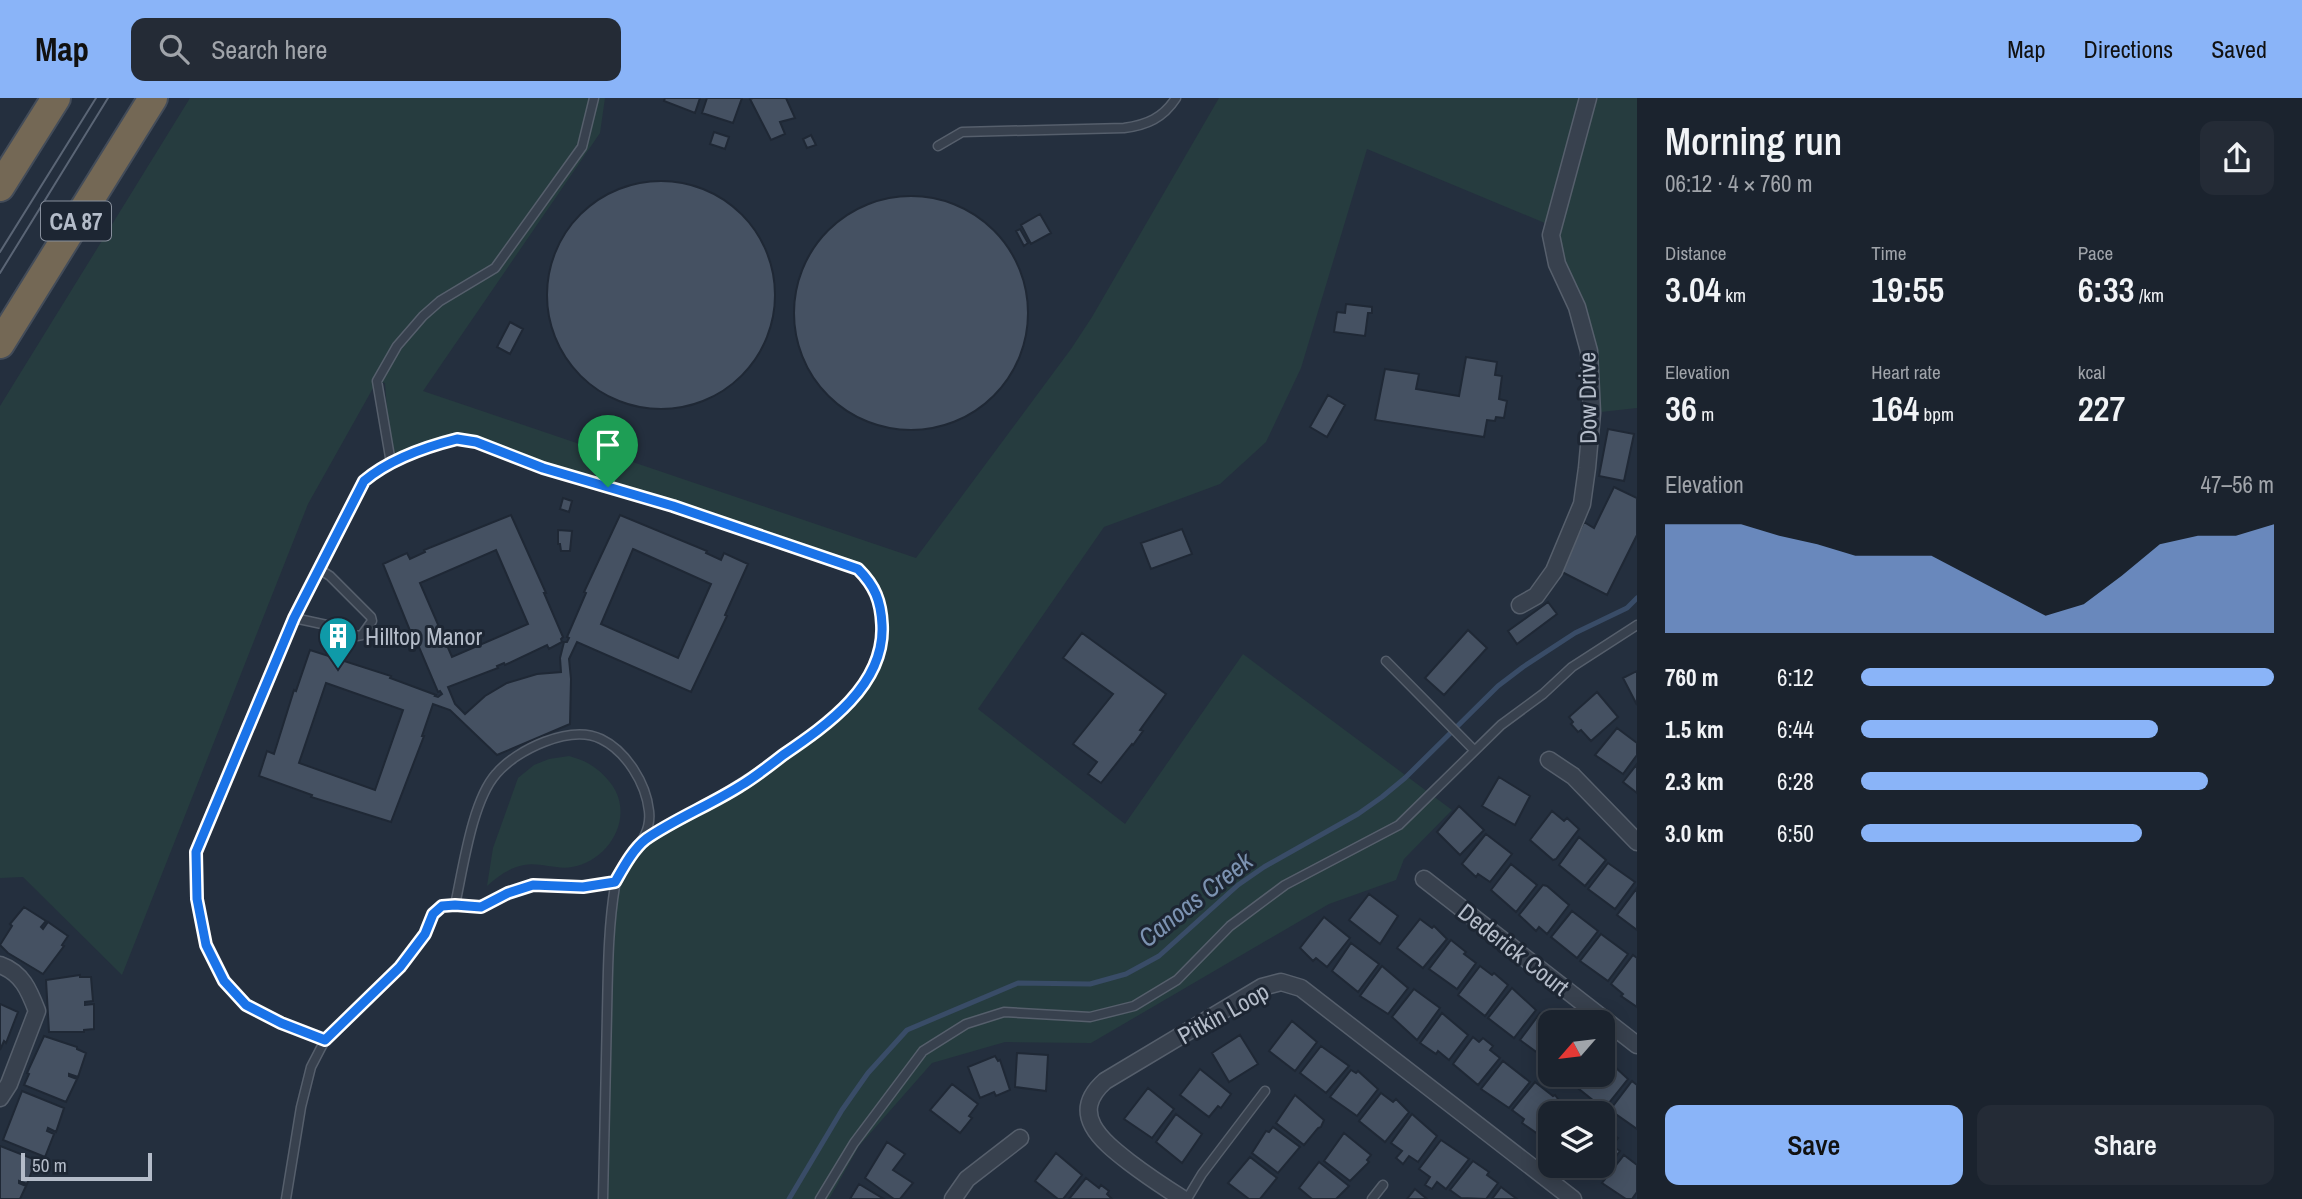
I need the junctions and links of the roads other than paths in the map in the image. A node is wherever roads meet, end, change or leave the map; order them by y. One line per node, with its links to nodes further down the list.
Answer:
1 (55, 98): 7 (highway)
2 (153, 98): 8 (highway, CA 87)
3 (594, 98): 9 (lane)
4 (1176, 98): 6 (lane)
5 (1588, 98): 11 (street, Dow Drive)
6 (938, 146)
7 (0, 187)
8 (0, 344)
9 (391, 463): 10 (lane); 17 (lane)
10 (319, 569): 12 (lane); 12 (lane)
11 (1520, 605)
12 (294, 618): 23 (lane)
13 (1637, 625): 15 (lane)
14 (1386, 661): 15 (lane)
15 (1473, 748): 31 (lane)
16 (1549, 760): 18 (street)
17 (644, 840): 20 (lane); 21 (lane)
18 (1637, 842)
19 (1424, 879): 24 (street, Dederick Court)
20 (615, 882): 21 (lane); 30 (lane)
21 (455, 905): 23 (lane)
22 (0, 965): 26 (street)
23 (325, 1040): 29 (lane)
24 (1637, 1045)
25 (1265, 1091): 33 (lane)
26 (0, 1098)
27 (1020, 1138): 32 (street)
28 (1383, 1185): 34 (lane)
29 (286, 1199)
30 (603, 1199)
31 (820, 1199)
32 (953, 1199)
33 (1185, 1199): 35 (street, Pitkin Loop)
34 (1372, 1199)
35 (1573, 1199)

